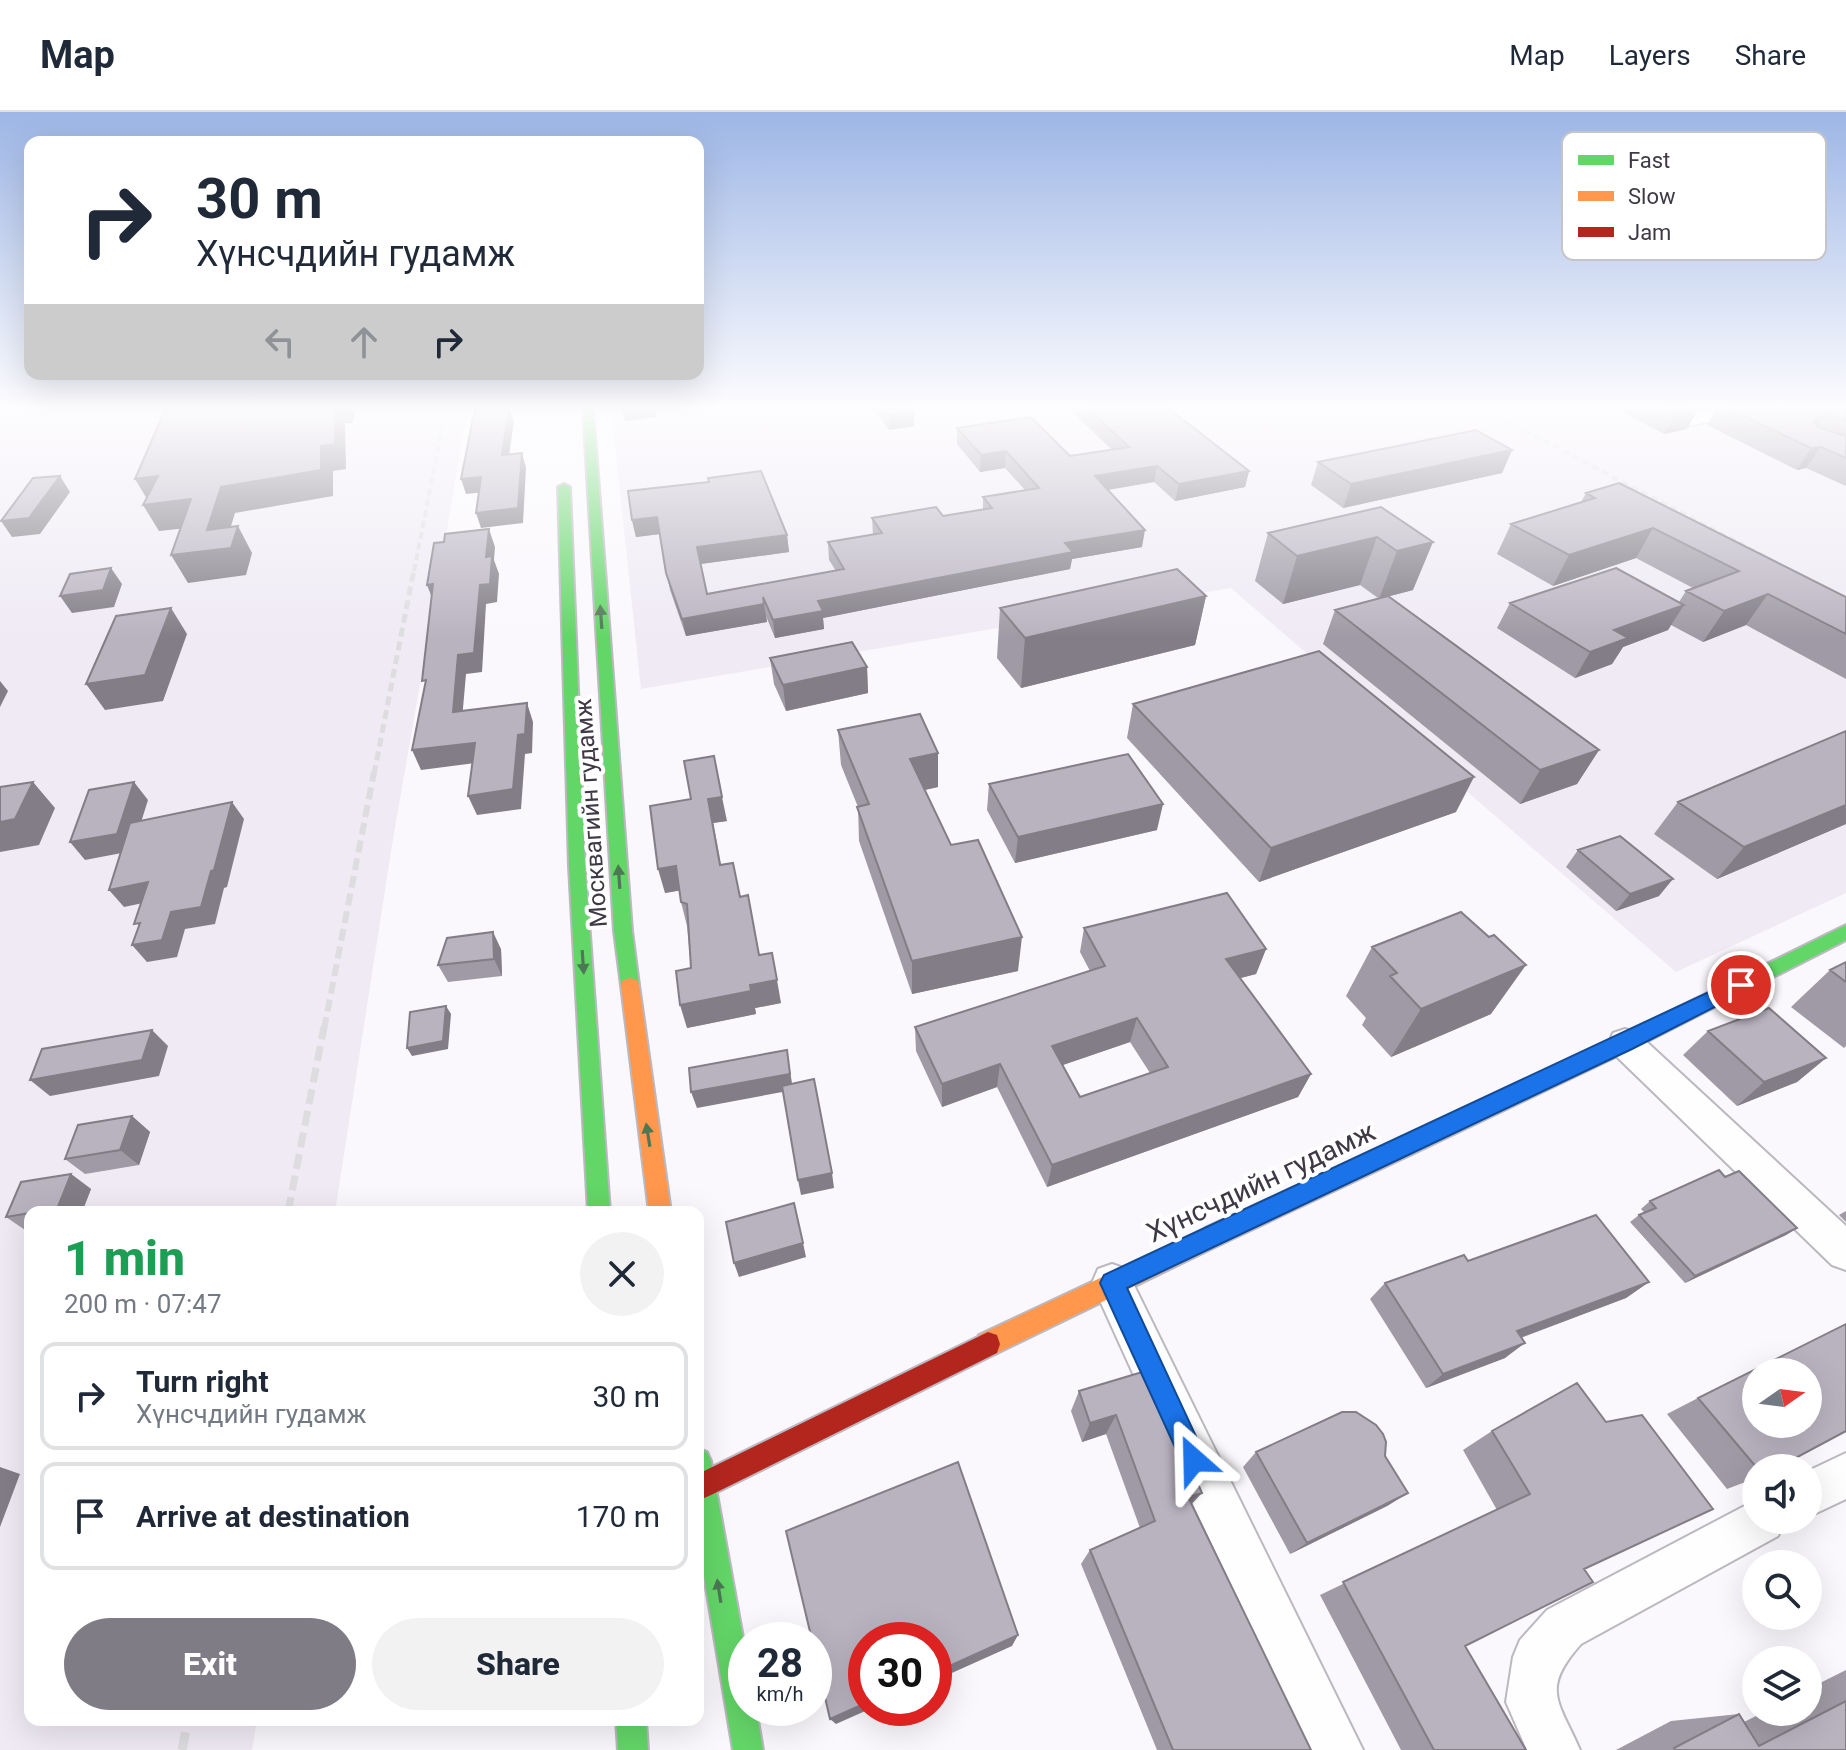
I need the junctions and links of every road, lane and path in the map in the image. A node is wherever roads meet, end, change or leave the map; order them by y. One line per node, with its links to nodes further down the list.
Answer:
1 (563, 484): 5 (main road, Москвагийн гудамж, one-way to 5)
2 (593, 484): 6 (main road, Москвагийн гудамж, one-way to 2)
3 (1846, 932): 4 (main road, Хүнсчдийн гудамж)
4 (1625, 1043): 7 (street); 8 (main road, Хүнсчдийн гудамж)
5 (599, 1206)
6 (659, 1206)
7 (1846, 1252)
8 (1112, 1283): 10 (main road, Хүнсчдийн гудамж); 17 (street)
9 (1846, 1475): 11 (street)
10 (704, 1485)
11 (1822, 1488)
12 (704, 1497): 16 (main road, one-way to 12)
13 (1742, 1531): 18 (street)
14 (631, 1726): 15 (main road)
15 (633, 1750)
16 (748, 1750)
17 (1337, 1750)
18 (1554, 1750)

